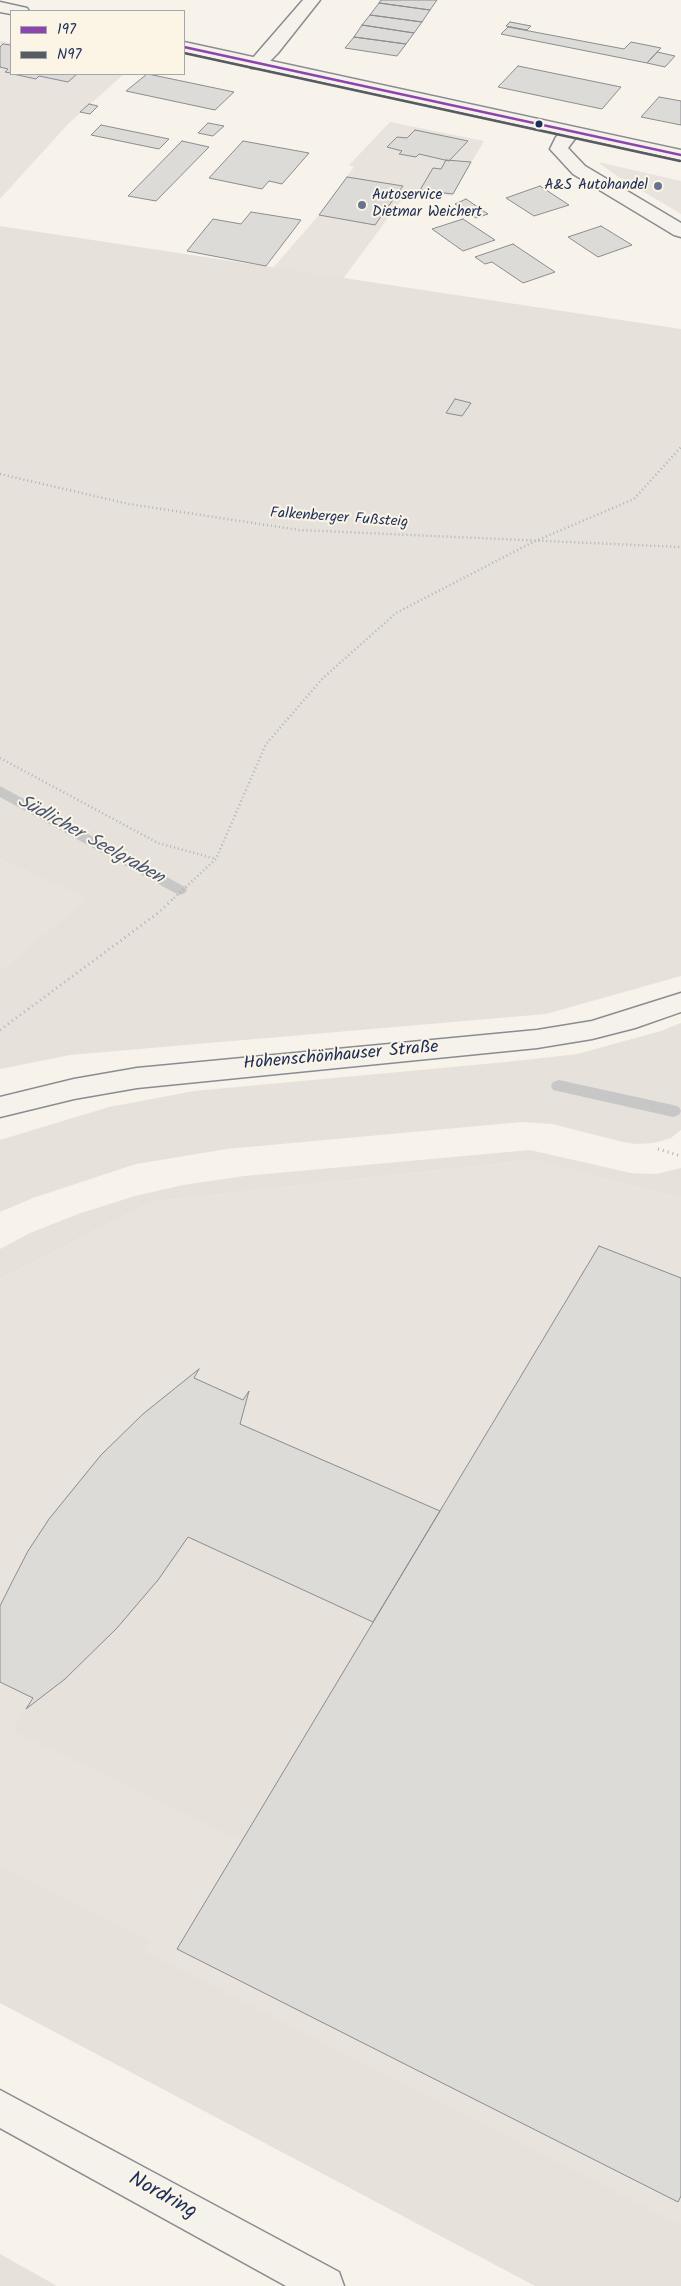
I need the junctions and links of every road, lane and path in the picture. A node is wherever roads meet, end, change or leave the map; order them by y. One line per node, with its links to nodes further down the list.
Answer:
1 (312, 0): 5 (street)
2 (0, 7): 3 (street)
3 (16, 10)
4 (185, 47): 5 (street)
5 (257, 64): 6 (street)
6 (571, 132): 7 (street); 8 (street)
7 (681, 156)
8 (681, 231)
9 (681, 448): 11 (path)
10 (0, 474): 11 (path, Falkenberger Fußsteig)
11 (533, 542): 12 (path, Falkenberger Fußsteig); 14 (path)
12 (680, 547)
13 (0, 758): 14 (path)
14 (216, 859): 16 (path)
15 (681, 1002): 17 (street, Hohenschönhauser Straße)
16 (0, 1030)
17 (0, 1107)
18 (658, 1148): 19 (path)
19 (681, 1156)
20 (0, 2108): 21 (street, Nordring)
21 (324, 2286)

